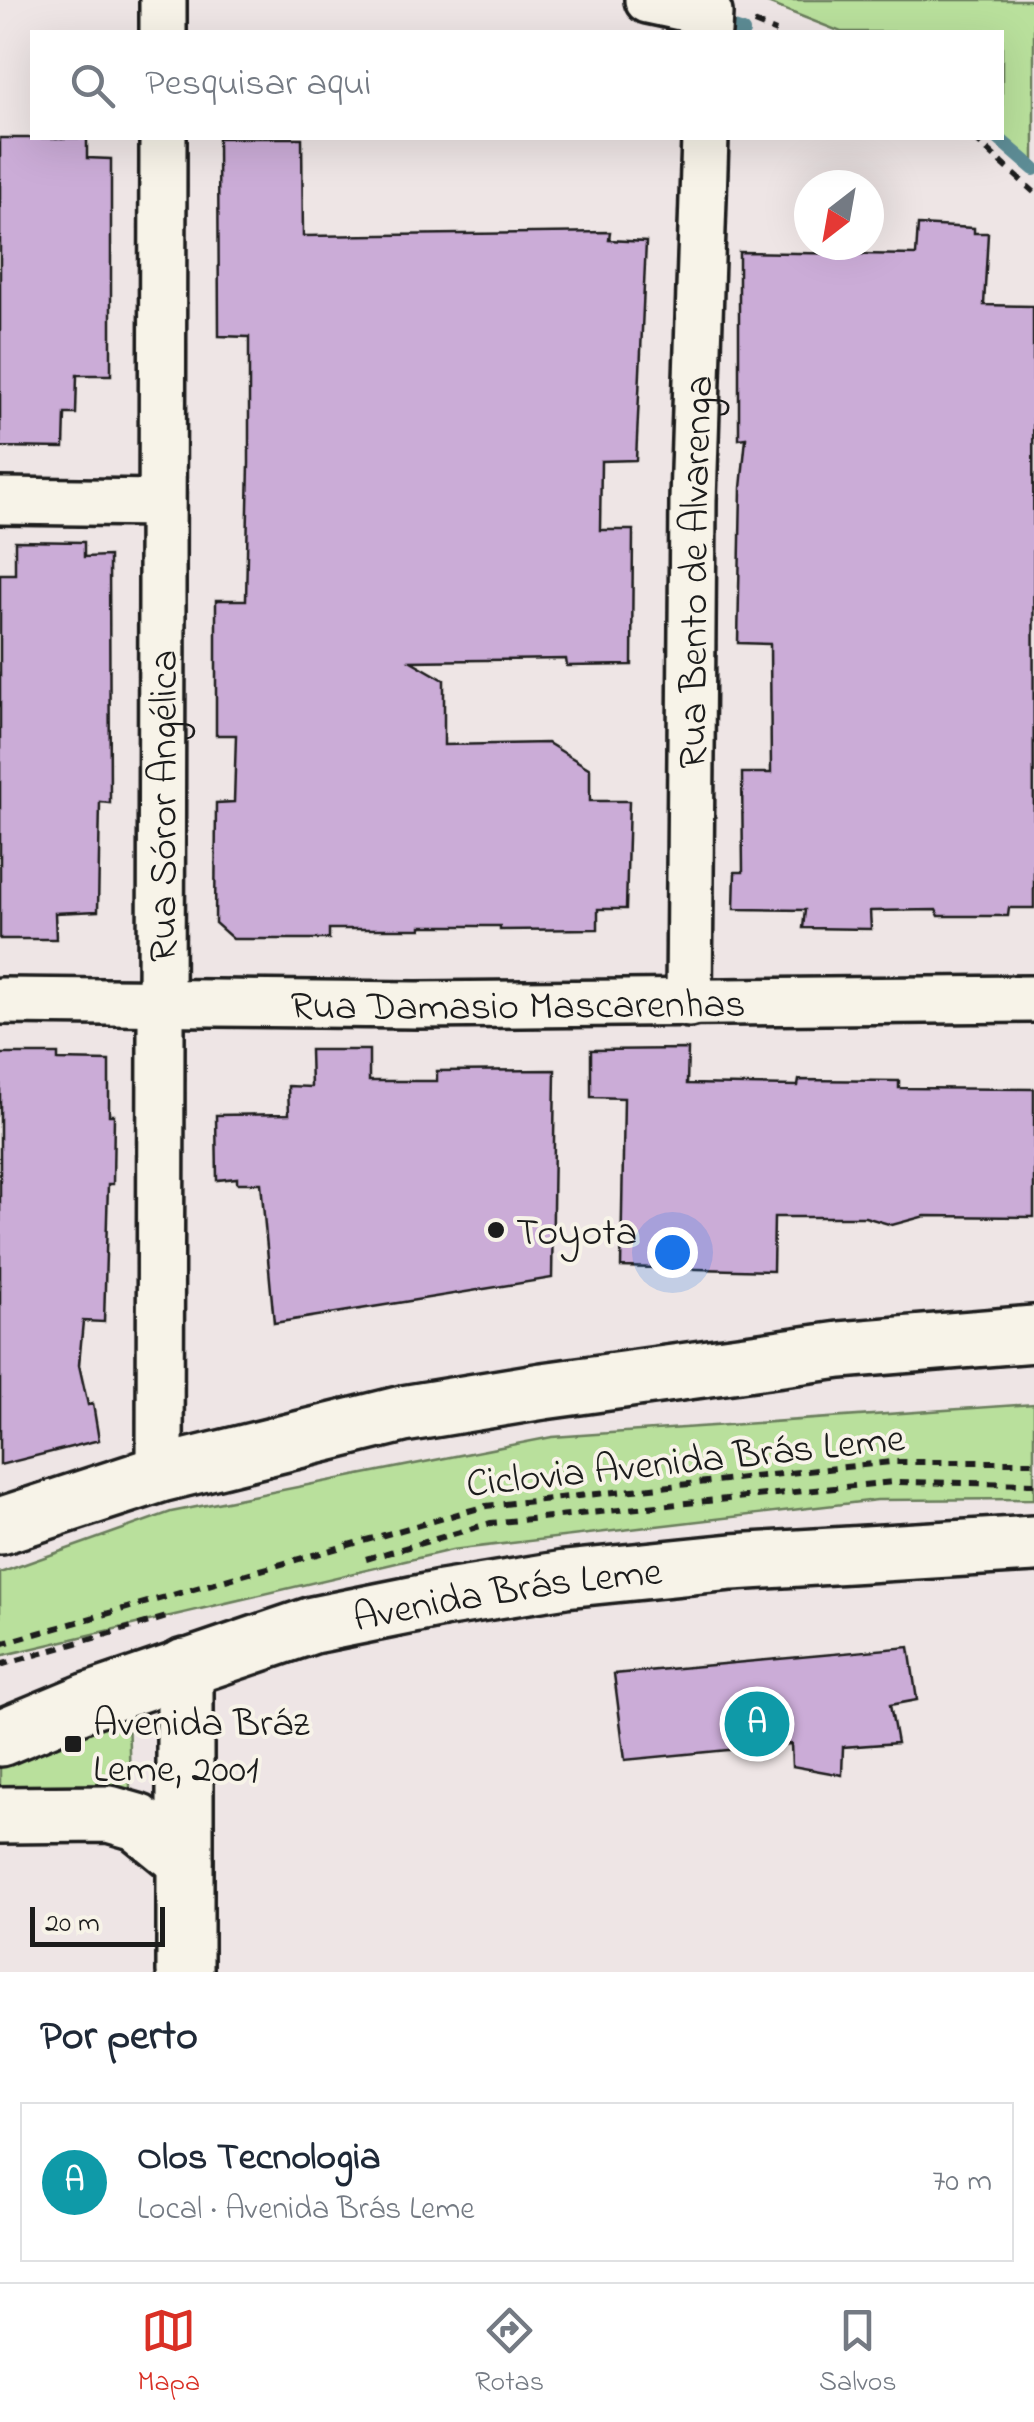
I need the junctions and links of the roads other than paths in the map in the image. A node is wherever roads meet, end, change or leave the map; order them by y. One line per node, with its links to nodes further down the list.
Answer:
1 (163, 0): 4 (street)
2 (648, 0): 3 (street)
3 (708, 23)
4 (163, 30)
5 (162, 140): 8 (street, Rua Sóror Angélica)
6 (704, 140): 12 (street, Rua Bento de Alvarenga)
7 (0, 501): 8 (street)
8 (161, 503): 11 (street, Rua Sóror Angélica)
9 (1034, 999): 12 (street, Rua Damasio Mascarenhas)
10 (0, 1001): 11 (street, Rua Damasio Mascarenhas)
11 (163, 1004): 12 (street, Rua Damasio Mascarenhas); 14 (street, Rua Sóror Angélica)
12 (689, 1004)
13 (1034, 1334): 14 (main road)
14 (160, 1474): 15 (main road)
15 (0, 1526)
16 (1034, 1544): 17 (main road, Avenida Brás Leme)
17 (185, 1667): 18 (main road, Avenida Brás Leme); 20 (main road)
18 (0, 1738)
19 (0, 1815): 20 (main road)
20 (185, 1861): 21 (main road)
21 (185, 1972)

